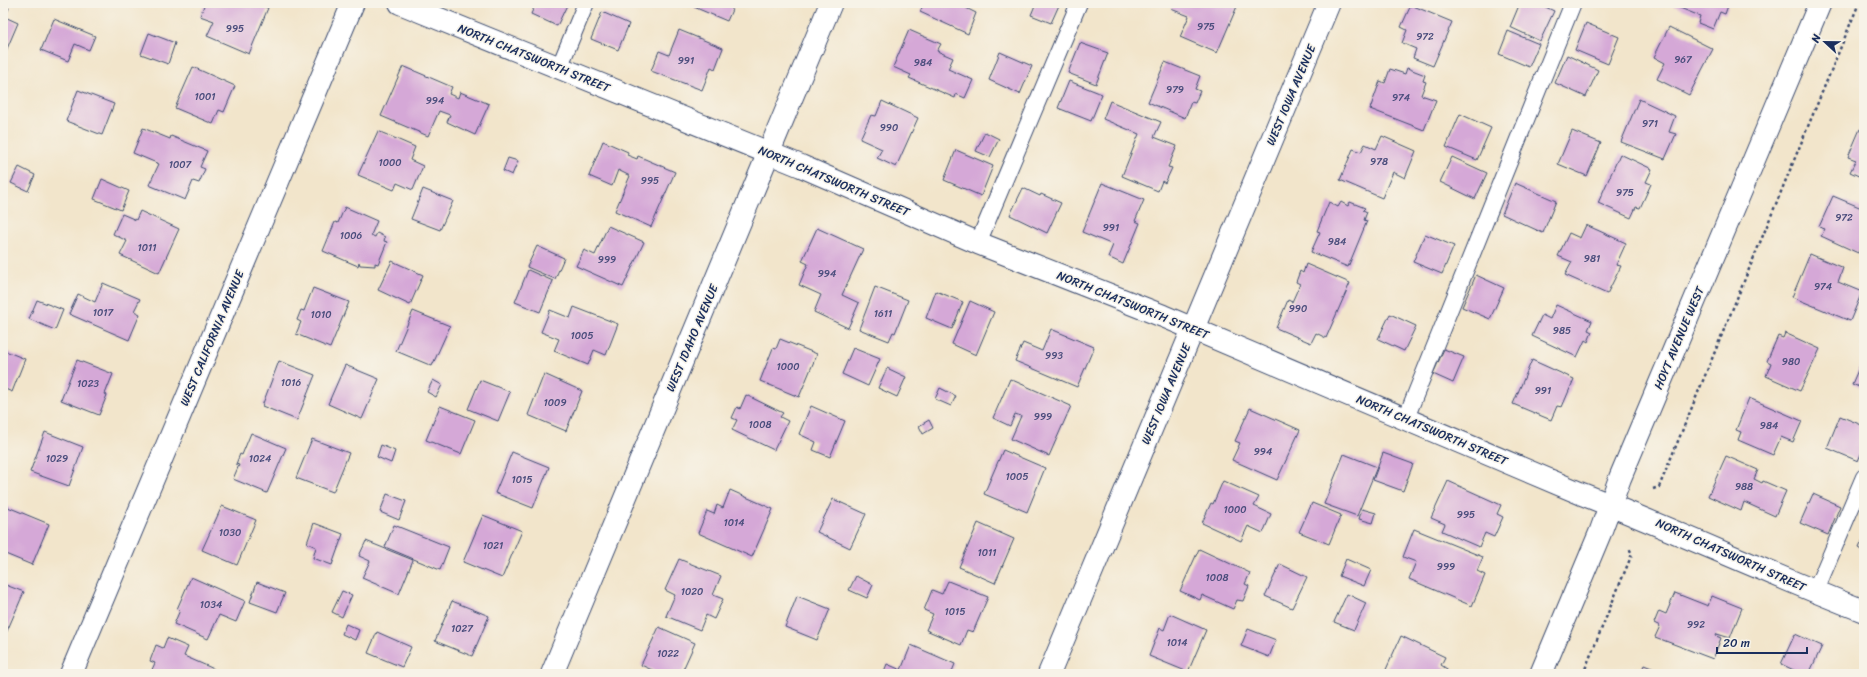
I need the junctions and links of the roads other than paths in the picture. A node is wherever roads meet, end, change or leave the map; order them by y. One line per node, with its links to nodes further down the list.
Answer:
1 (353, 3): 18 (street, WEST CALIFORNIA AVENUE)
2 (400, 3): 9 (street, NORTH CHATSWORTH STREET)
3 (586, 3): 9 (lane)
4 (831, 3): 10 (street, WEST IDAHO AVENUE)
5 (1079, 3): 11 (lane)
6 (1329, 3): 12 (street, WEST IOWA AVENUE)
7 (1573, 3): 13 (lane)
8 (1820, 3): 15 (street, HOYT AVENUE WEST)
9 (559, 68): 10 (street, NORTH CHATSWORTH STREET)
10 (769, 153): 11 (street, NORTH CHATSWORTH STREET); 19 (street, WEST IDAHO AVENUE)
11 (978, 243): 12 (street, NORTH CHATSWORTH STREET)
12 (1193, 329): 13 (street, NORTH CHATSWORTH STREET); 20 (street, WEST IOWA AVENUE)
13 (1406, 418): 15 (street, NORTH CHATSWORTH STREET)
14 (1864, 477): 16 (lane)
15 (1610, 505): 16 (street, NORTH CHATSWORTH STREET); 21 (street, HOYT AVENUE WEST)
16 (1815, 592): 17 (street, NORTH CHATSWORTH STREET)
17 (1864, 611)
18 (71, 674)
19 (552, 674)
20 (1049, 674)
21 (1541, 674)

